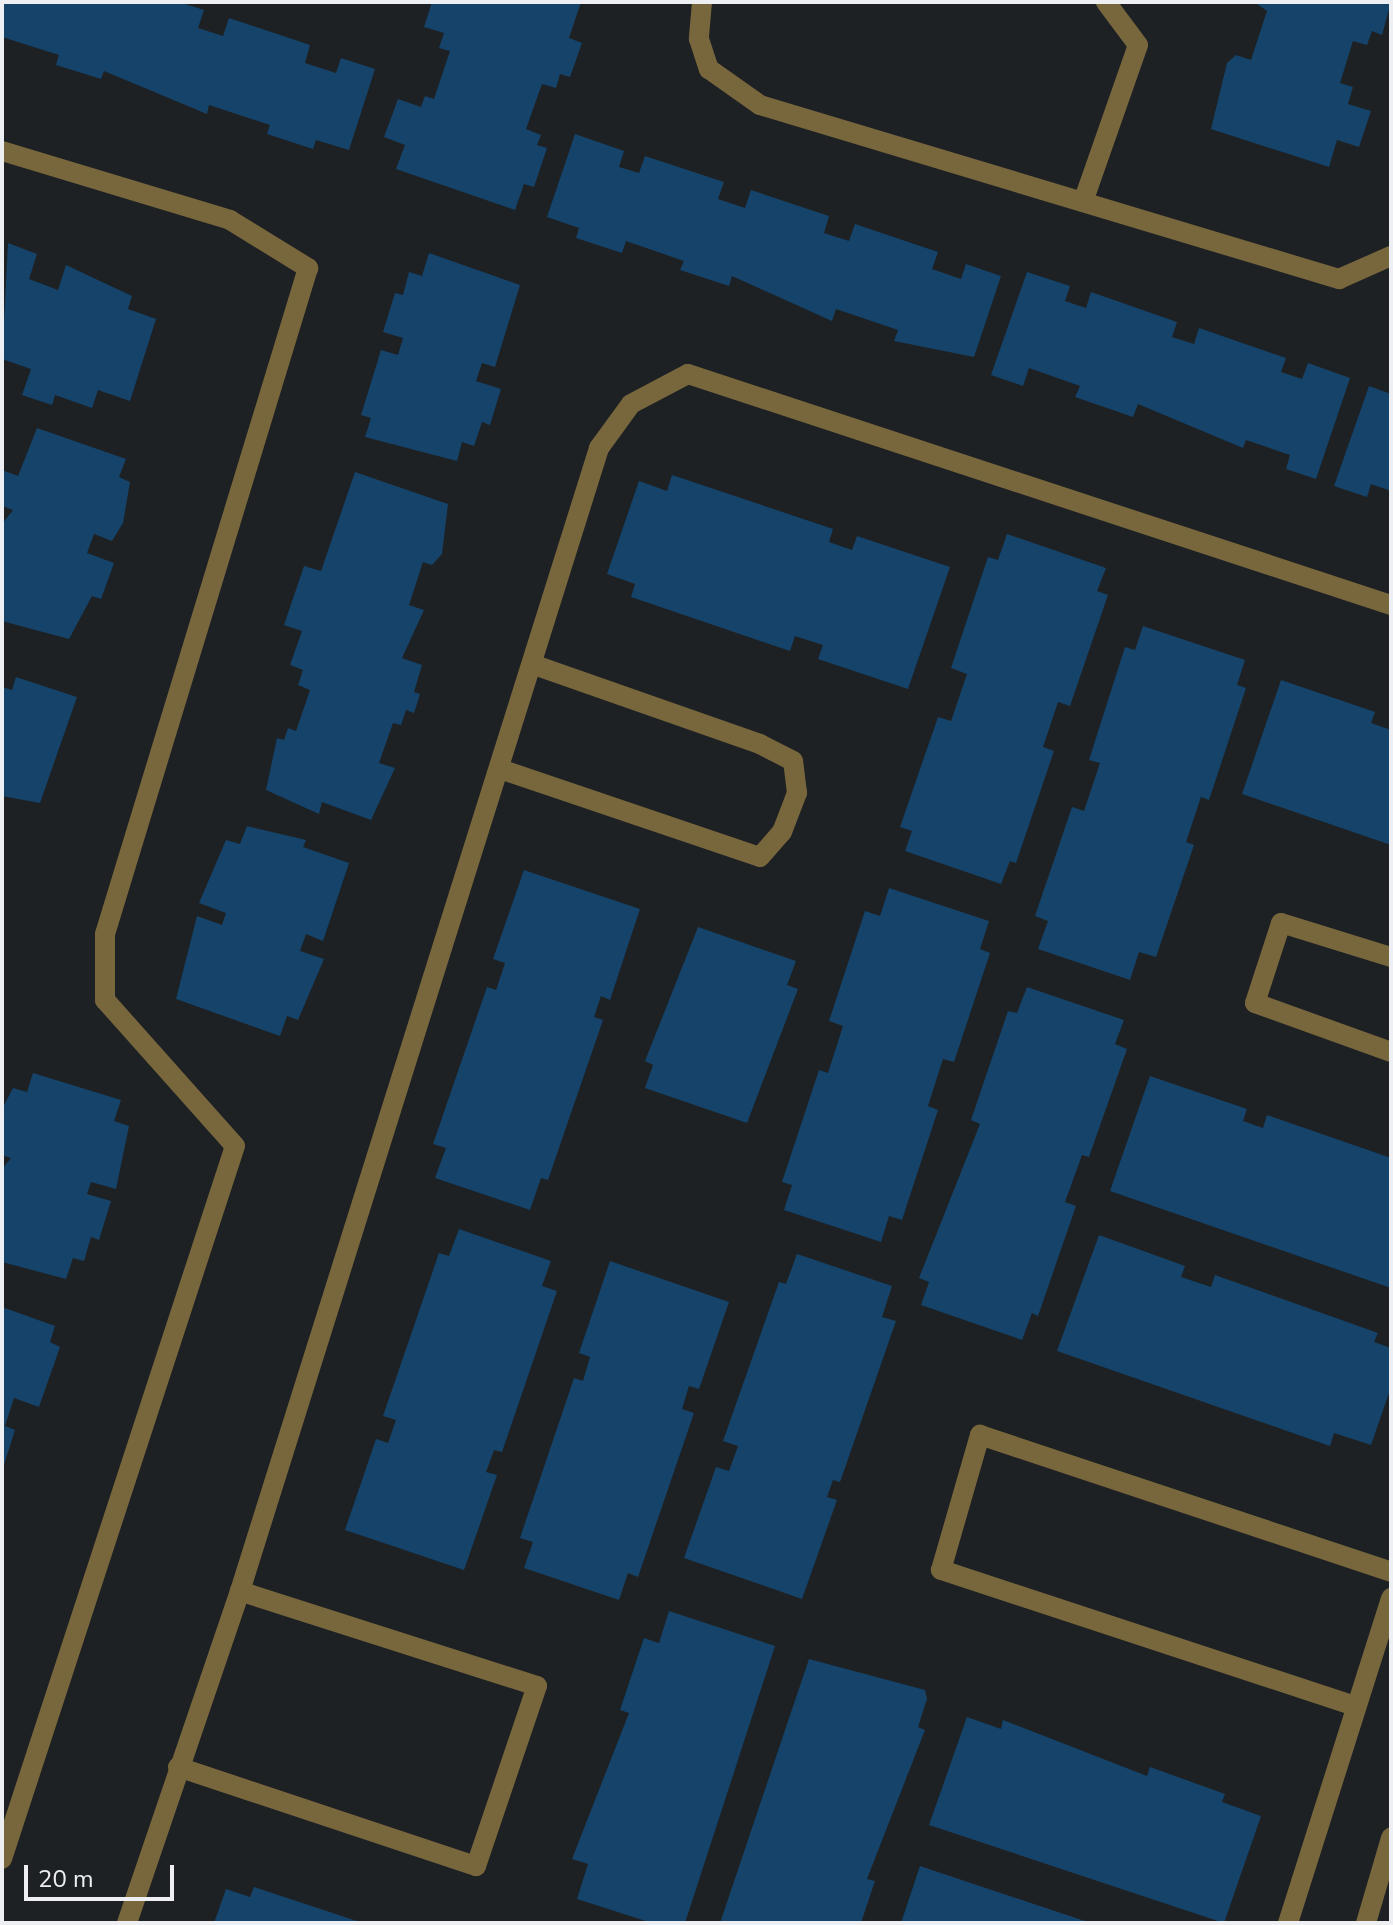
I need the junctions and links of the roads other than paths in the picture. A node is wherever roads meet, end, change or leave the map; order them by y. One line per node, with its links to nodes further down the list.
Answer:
1 (702, 2): 4 (street)
2 (1106, 2): 4 (street)
3 (2, 151): 17 (street)
4 (1083, 202): 5 (street)
5 (1391, 256)
6 (1391, 605): 7 (street)
7 (532, 664): 8 (street); 8 (street)
8 (500, 769): 12 (street)
9 (1391, 957): 10 (street)
10 (1391, 1052)
11 (1391, 1572): 14 (street)
12 (240, 1591): 15 (street); 15 (street)
13 (1391, 1598): 14 (street)
14 (1355, 1706): 19 (street)
15 (178, 1767): 18 (street)
16 (1391, 1838): 20 (street)
17 (2, 1859)
18 (127, 1923)
19 (1288, 1923)
20 (1366, 1923)

